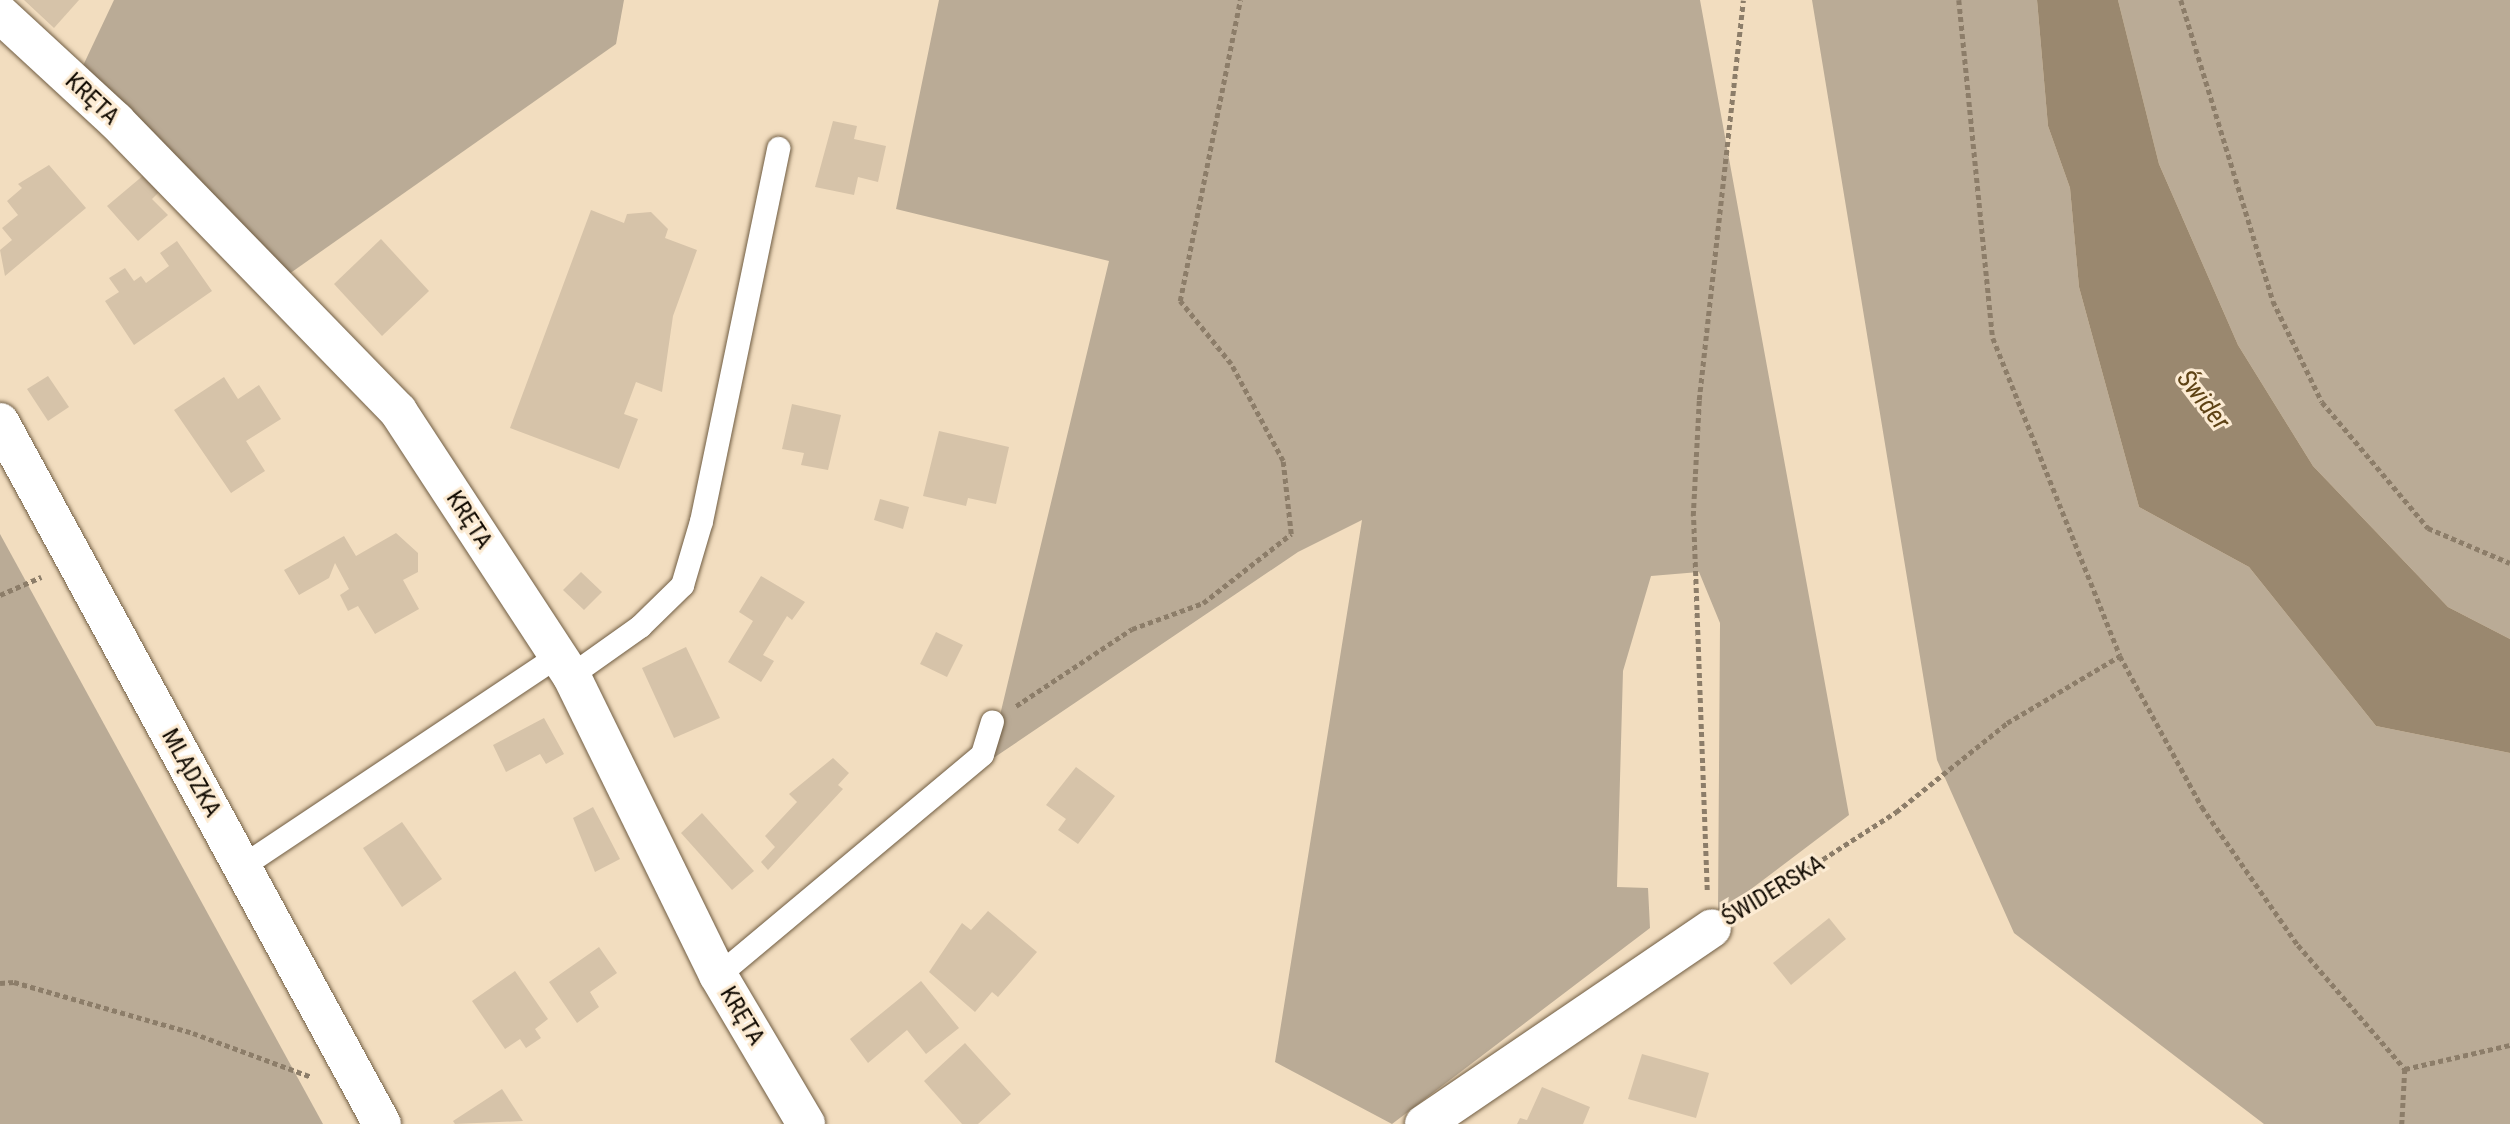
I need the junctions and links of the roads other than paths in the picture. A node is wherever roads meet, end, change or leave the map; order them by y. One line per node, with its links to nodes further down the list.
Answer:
1 (0, 14): 4 (street, KRĘTA)
2 (778, 148): 4 (lane)
3 (0, 422): 6 (street, MLĄDZKA)
4 (564, 665): 6 (lane); 8 (street, KRĘTA)
5 (992, 722): 8 (lane)
6 (242, 866): 9 (street, MLĄDZKA)
7 (1712, 928): 11 (street, ŚWIDERSKA)
8 (718, 975): 10 (street, KRĘTA)
9 (375, 1111)
10 (806, 1124)
11 (1424, 1124)

